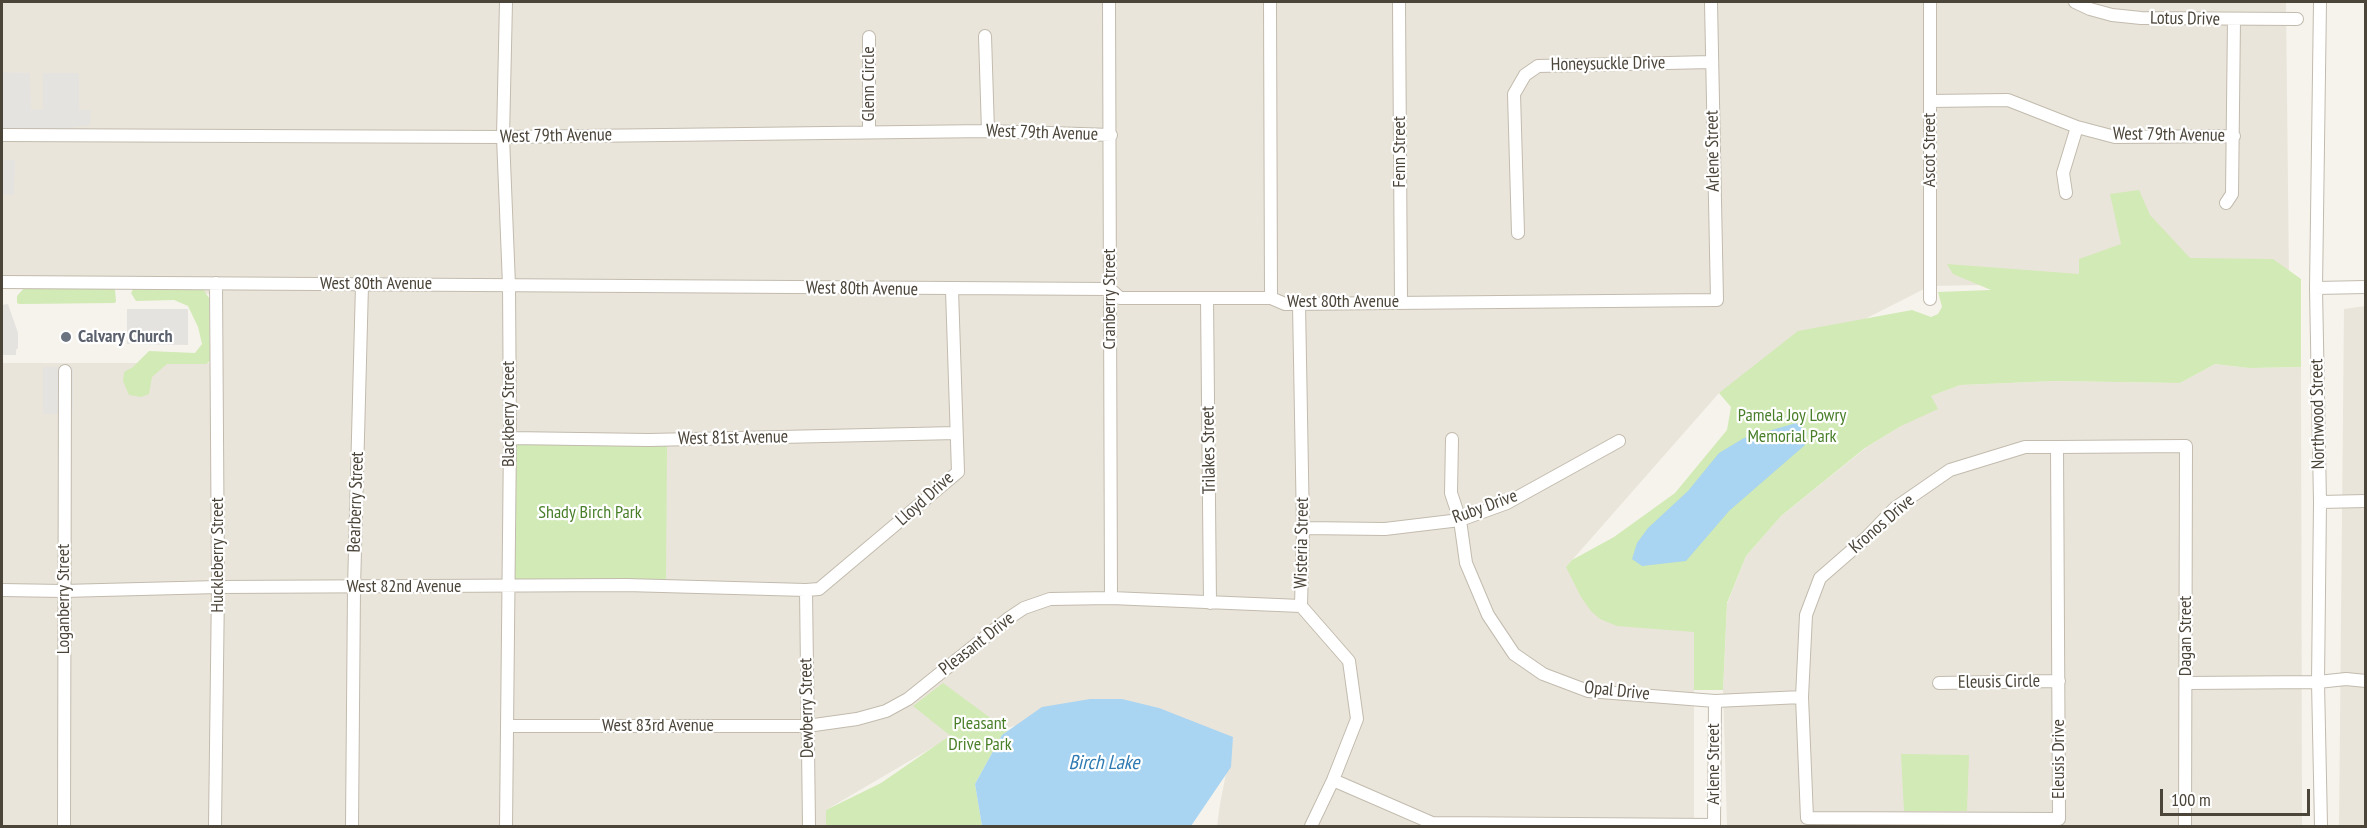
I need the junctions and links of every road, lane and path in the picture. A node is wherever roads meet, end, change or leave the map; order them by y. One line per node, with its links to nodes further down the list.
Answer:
1 (506, 2): 21 (street, Blackberry Street)
2 (1109, 2): 19 (street, Cranberry Street)
3 (1270, 2): 34 (street)
4 (1399, 2): 37 (street, Fenn Street)
5 (1711, 2): 13 (street, Arlene Street)
6 (1930, 2): 14 (street, Ascot Street)
7 (2075, 2): 9 (street, Lotus Drive)
8 (2320, 2): 30 (street, Northwood Street)
9 (2234, 19): 10 (street, Lotus Drive); 20 (street)
10 (2297, 19)
11 (985, 36): 16 (street)
12 (869, 37): 17 (street, Glenn Circle)
13 (1711, 62): 24 (street, Honeysuckle Drive); 36 (street, Arlene Street)
14 (1930, 101): 15 (street, West 79th Avenue); 35 (street, Ascot Street)
15 (2077, 127): 20 (street, West 79th Avenue); 22 (street)
16 (988, 131): 17 (street, West 79th Avenue); 19 (street, West 79th Avenue)
17 (869, 132): 21 (street, West 79th Avenue)
18 (2, 135): 21 (street, West 79th Avenue)
19 (1111, 135): 31 (street, Cranberry Street)
20 (2234, 136): 23 (street)
21 (503, 137): 28 (street, Blackberry Street)
22 (2066, 193)
23 (2226, 203)
24 (1518, 233)
25 (2, 282): 26 (street, West 80th Avenue)
26 (216, 283): 27 (street, West 80th Avenue); 50 (street, Huckleberry Street)
27 (362, 285): 28 (street, West 80th Avenue); 52 (street, Bearberry Street)
28 (509, 285): 32 (street, West 80th Avenue); 41 (street, Blackberry Street)
29 (2366, 287): 30 (street)
30 (2316, 288): 47 (street, Northwood Street)
31 (1110, 289): 32 (street, West 80th Avenue); 33 (street, West 80th Avenue); 56 (street, Cranberry Street)
32 (952, 290): 40 (street, Lloyd Drive)
33 (1207, 298): 34 (street, West 80th Avenue); 57 (street, Trilakes Street)
34 (1271, 298): 38 (street, West 80th Avenue)
35 (1930, 299)
36 (1717, 300): 37 (street, West 80th Avenue)
37 (1401, 302): 38 (street, West 80th Avenue)
38 (1299, 304): 49 (street, Wisteria Street)
39 (65, 371): 55 (street, Loganberry Street)
40 (956, 433): 41 (street, West 81st Avenue); 54 (street, Lloyd Drive)
41 (510, 438): 51 (street, Blackberry Street)
42 (1452, 439): 48 (street, Opal Drive)
43 (1619, 441): 48 (street, Ruby Drive)
44 (2186, 446): 45 (street, Kronos Drive); 63 (street, Dagan Street)
45 (2057, 447): 59 (street, Eleusis Drive); 64 (street, Kronos Drive)
46 (2366, 501): 47 (street)
47 (2320, 502): 61 (street, Northwood Street)
48 (1460, 520): 49 (street, Ruby Drive); 65 (street, Opal Drive)
49 (1303, 528): 58 (street, Wisteria Street)
50 (219, 587): 52 (street, West 82nd Avenue); 55 (street, West 82nd Avenue); 71 (street, Huckleberry Street)
51 (508, 587): 52 (street, West 82nd Avenue); 54 (street, West 82nd Avenue); 66 (street, Blackberry Street)
52 (354, 588): 72 (street, Bearberry Street)
53 (2, 590): 55 (street, West 82nd Avenue)
54 (806, 590): 67 (street, Dewberry Street)
55 (63, 591): 70 (street, Loganberry Street)
56 (1111, 597): 57 (street, Pleasant Drive); 67 (street, Pleasant Drive)
57 (1210, 603): 58 (street, Pleasant Drive)
58 (1301, 606): 68 (street, Wisteria Street)
59 (2059, 681): 62 (street, Eleusis Circle); 69 (street, Eleusis Drive)
60 (2366, 681): 61 (street)
61 (2318, 682): 63 (street); 78 (street, Northwood Street)
62 (1939, 683)
63 (2187, 683): 77 (street, Dagan Street)
64 (1802, 697): 65 (street, Opal Drive); 69 (street, Kronos Drive)
65 (1715, 701): 76 (street, Arlene Street)
66 (508, 726): 67 (street, West 83rd Avenue); 73 (street, Blackberry Street)
67 (807, 726): 74 (street, Dewberry Street)
68 (1333, 780): 75 (street, Wisteria Street); 76 (street)
69 (1807, 818)
70 (64, 826)
71 (215, 826)
72 (352, 826)
73 (506, 826)
74 (809, 826)
75 (1311, 826)
76 (1714, 826)
77 (2186, 826)
78 (2321, 826)

